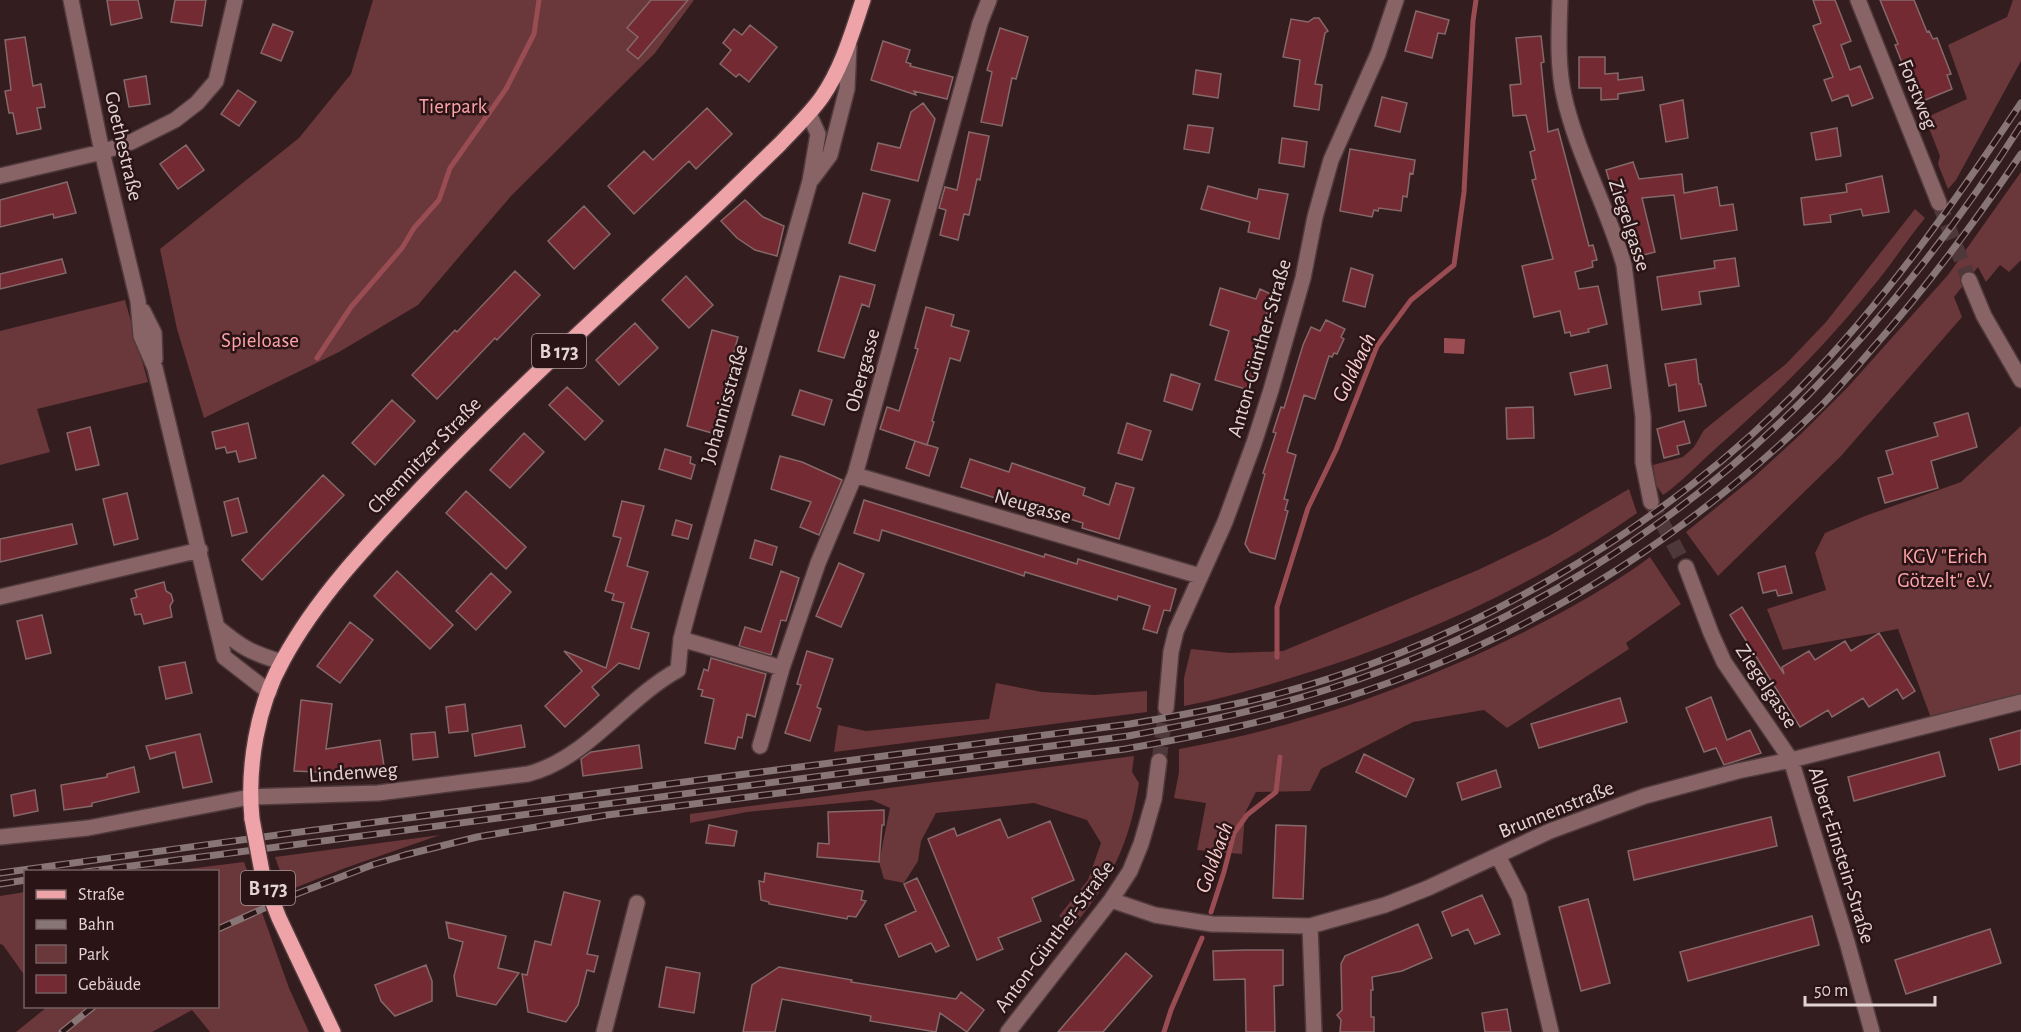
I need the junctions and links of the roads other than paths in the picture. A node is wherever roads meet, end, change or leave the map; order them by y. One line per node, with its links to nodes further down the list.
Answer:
1 (71, 0): 10 (street, Goethestraße)
2 (235, 0): 10 (street)
3 (863, 0): 8 (main road, Chemnitzer Straße / B 173)
4 (989, 0): 16 (street, Obergasse)
5 (1396, 0): 20 (street, Anton-Günther-Straße)
6 (1560, 0): 17 (street, Ziegelgasse)
7 (1858, 0): 13 (street, Forstweg)
8 (849, 43): 9 (main road, Chemnitzer Straße / B 173); 12 (street, Johannisstraße)
9 (809, 114): 12 (street, Johannisstraße); 24 (main road, Chemnitzer Straße / B 173)
10 (102, 152): 11 (street); 18 (street, Goethestraße)
11 (0, 176)
12 (810, 182): 23 (street, Johannisstraße)
13 (1939, 203)
14 (1969, 280): 15 (street)
15 (2021, 380)
16 (855, 475): 20 (street, Neugasse); 25 (street, Obergasse)
17 (1652, 502)
18 (200, 550): 21 (street); 22 (street, Goethestraße)
19 (1686, 567): 31 (street, Ziegelgasse)
20 (1200, 576): 29 (street, Anton-Günther-Straße)
21 (0, 597)
22 (217, 627): 24 (street); 27 (street, Goethestraße)
23 (681, 639): 25 (street); 26 (street, Johannisstraße)
24 (282, 662): 27 (main road, Chemnitzer Straße / B 173)
25 (782, 668): 30 (street, Obergasse)
26 (678, 670): 33 (street, Lindenweg)
27 (269, 692): 33 (main road, Chemnitzer Straße / B 173)
28 (2021, 702): 31 (street, Brunnenstraße)
29 (1166, 708)
30 (760, 746)
31 (1791, 760): 35 (street, Brunnenstraße); 44 (street, Albert-Einstein-Straße)
32 (1159, 761): 36 (street, Anton-Günther-Straße)
33 (250, 797): 34 (street, Lindenweg); 39 (main road, Chemnitzer Straße / B 173, bridge)
34 (0, 837)
35 (1498, 856): 38 (street, Brunnenstraße); 43 (street)
36 (1111, 900): 38 (street, Brunnenstraße); 41 (street, Anton-Günther-Straße)
37 (637, 903): 40 (street)
38 (1310, 926): 42 (street)
39 (333, 1032)
40 (604, 1032)
41 (1008, 1032)
42 (1314, 1032)
43 (1551, 1032)
44 (1872, 1032)

